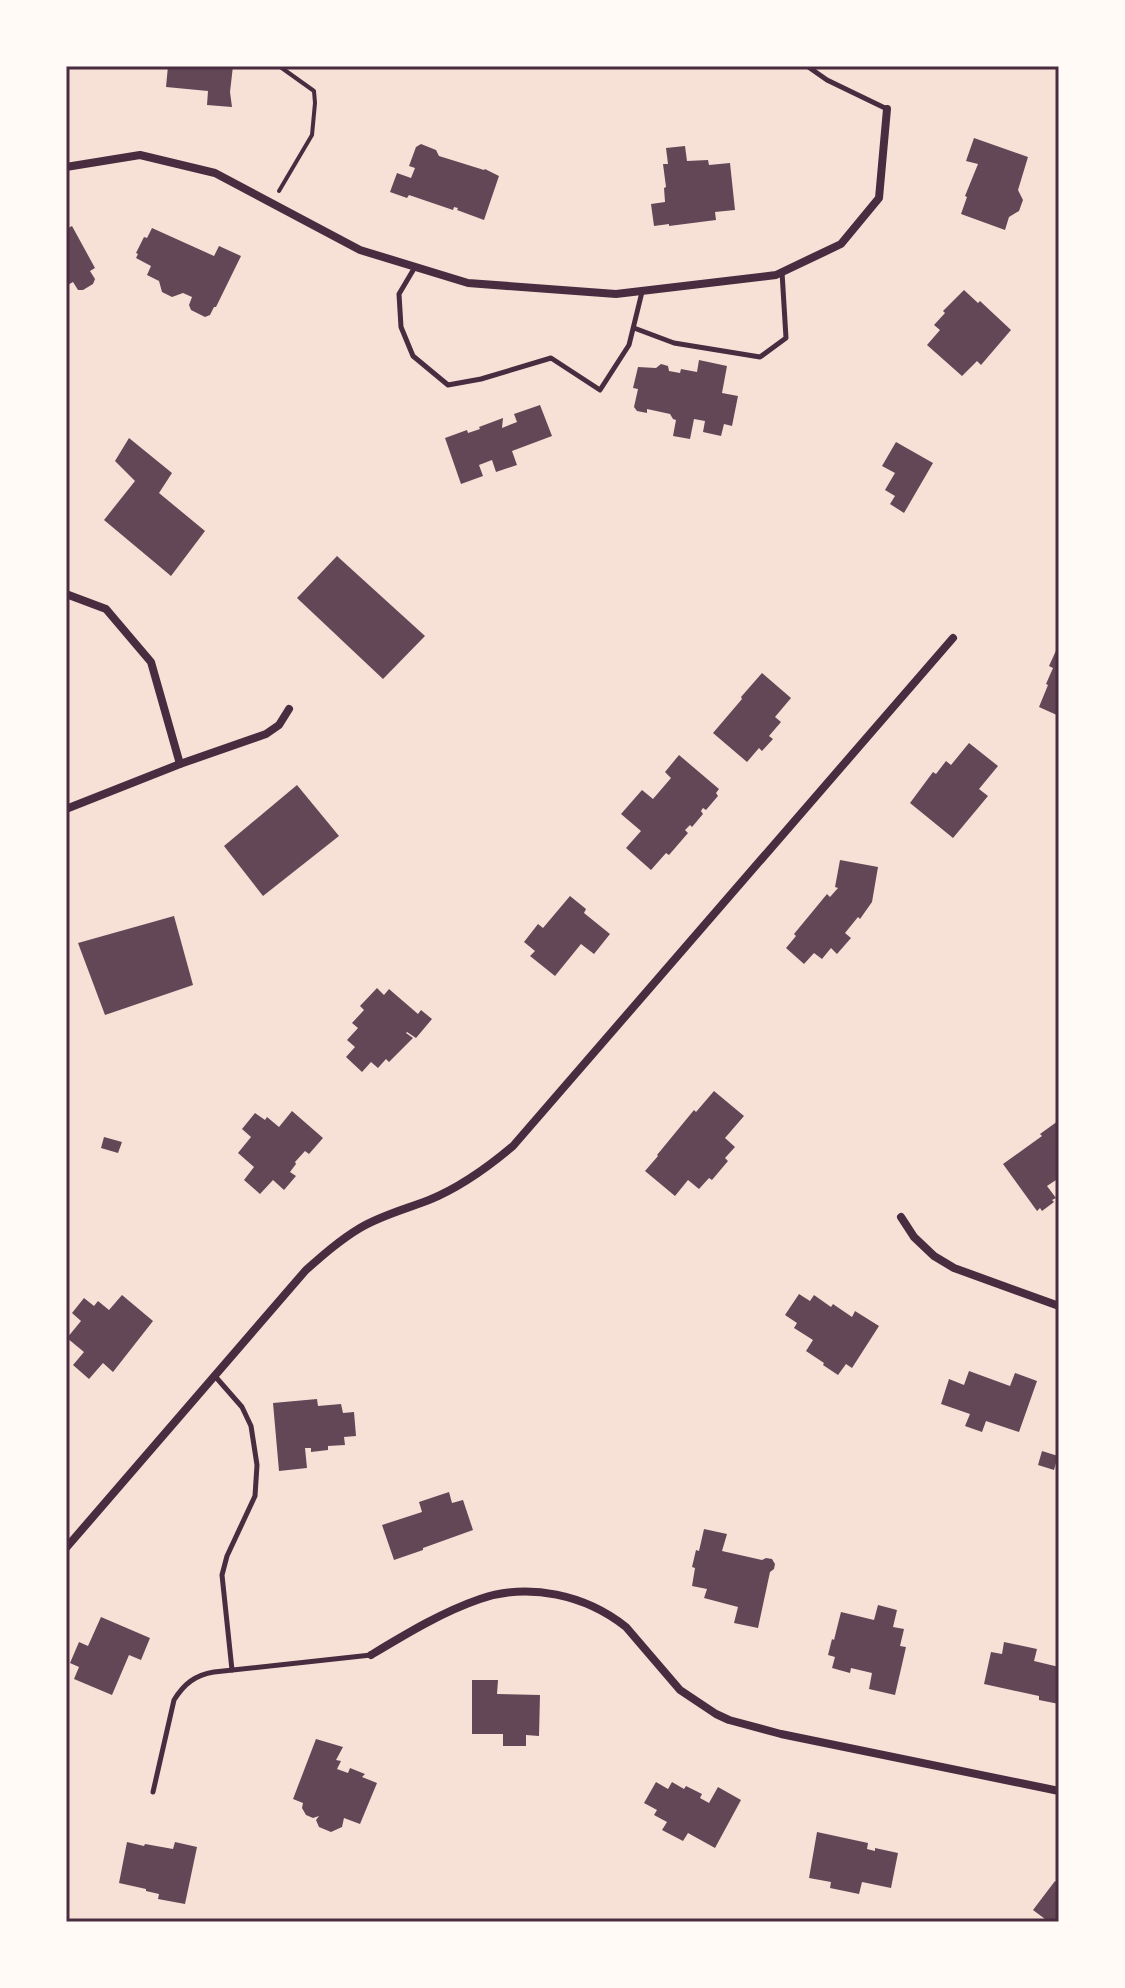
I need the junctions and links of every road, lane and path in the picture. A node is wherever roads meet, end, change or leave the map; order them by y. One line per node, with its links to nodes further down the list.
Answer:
1 (279, 66): 5 (path)
2 (807, 66): 3 (lane)
3 (887, 109): 7 (street)
4 (66, 167): 5 (street)
5 (272, 203): 6 (street)
6 (415, 267): 8 (street); 9 (lane)
7 (782, 272): 8 (street); 9 (lane)
8 (642, 291): 9 (lane)
9 (634, 328)
10 (66, 594): 13 (street)
11 (953, 638): 17 (street)
12 (289, 709): 13 (street)
13 (180, 764): 14 (street)
14 (66, 809)
15 (901, 1217): 16 (street)
16 (1059, 1306)
17 (214, 1375): 18 (street); 20 (lane)
18 (66, 1548)
19 (371, 1655): 20 (lane); 21 (street)
20 (232, 1670): 22 (lane)
21 (1059, 1791)
22 (153, 1792)

